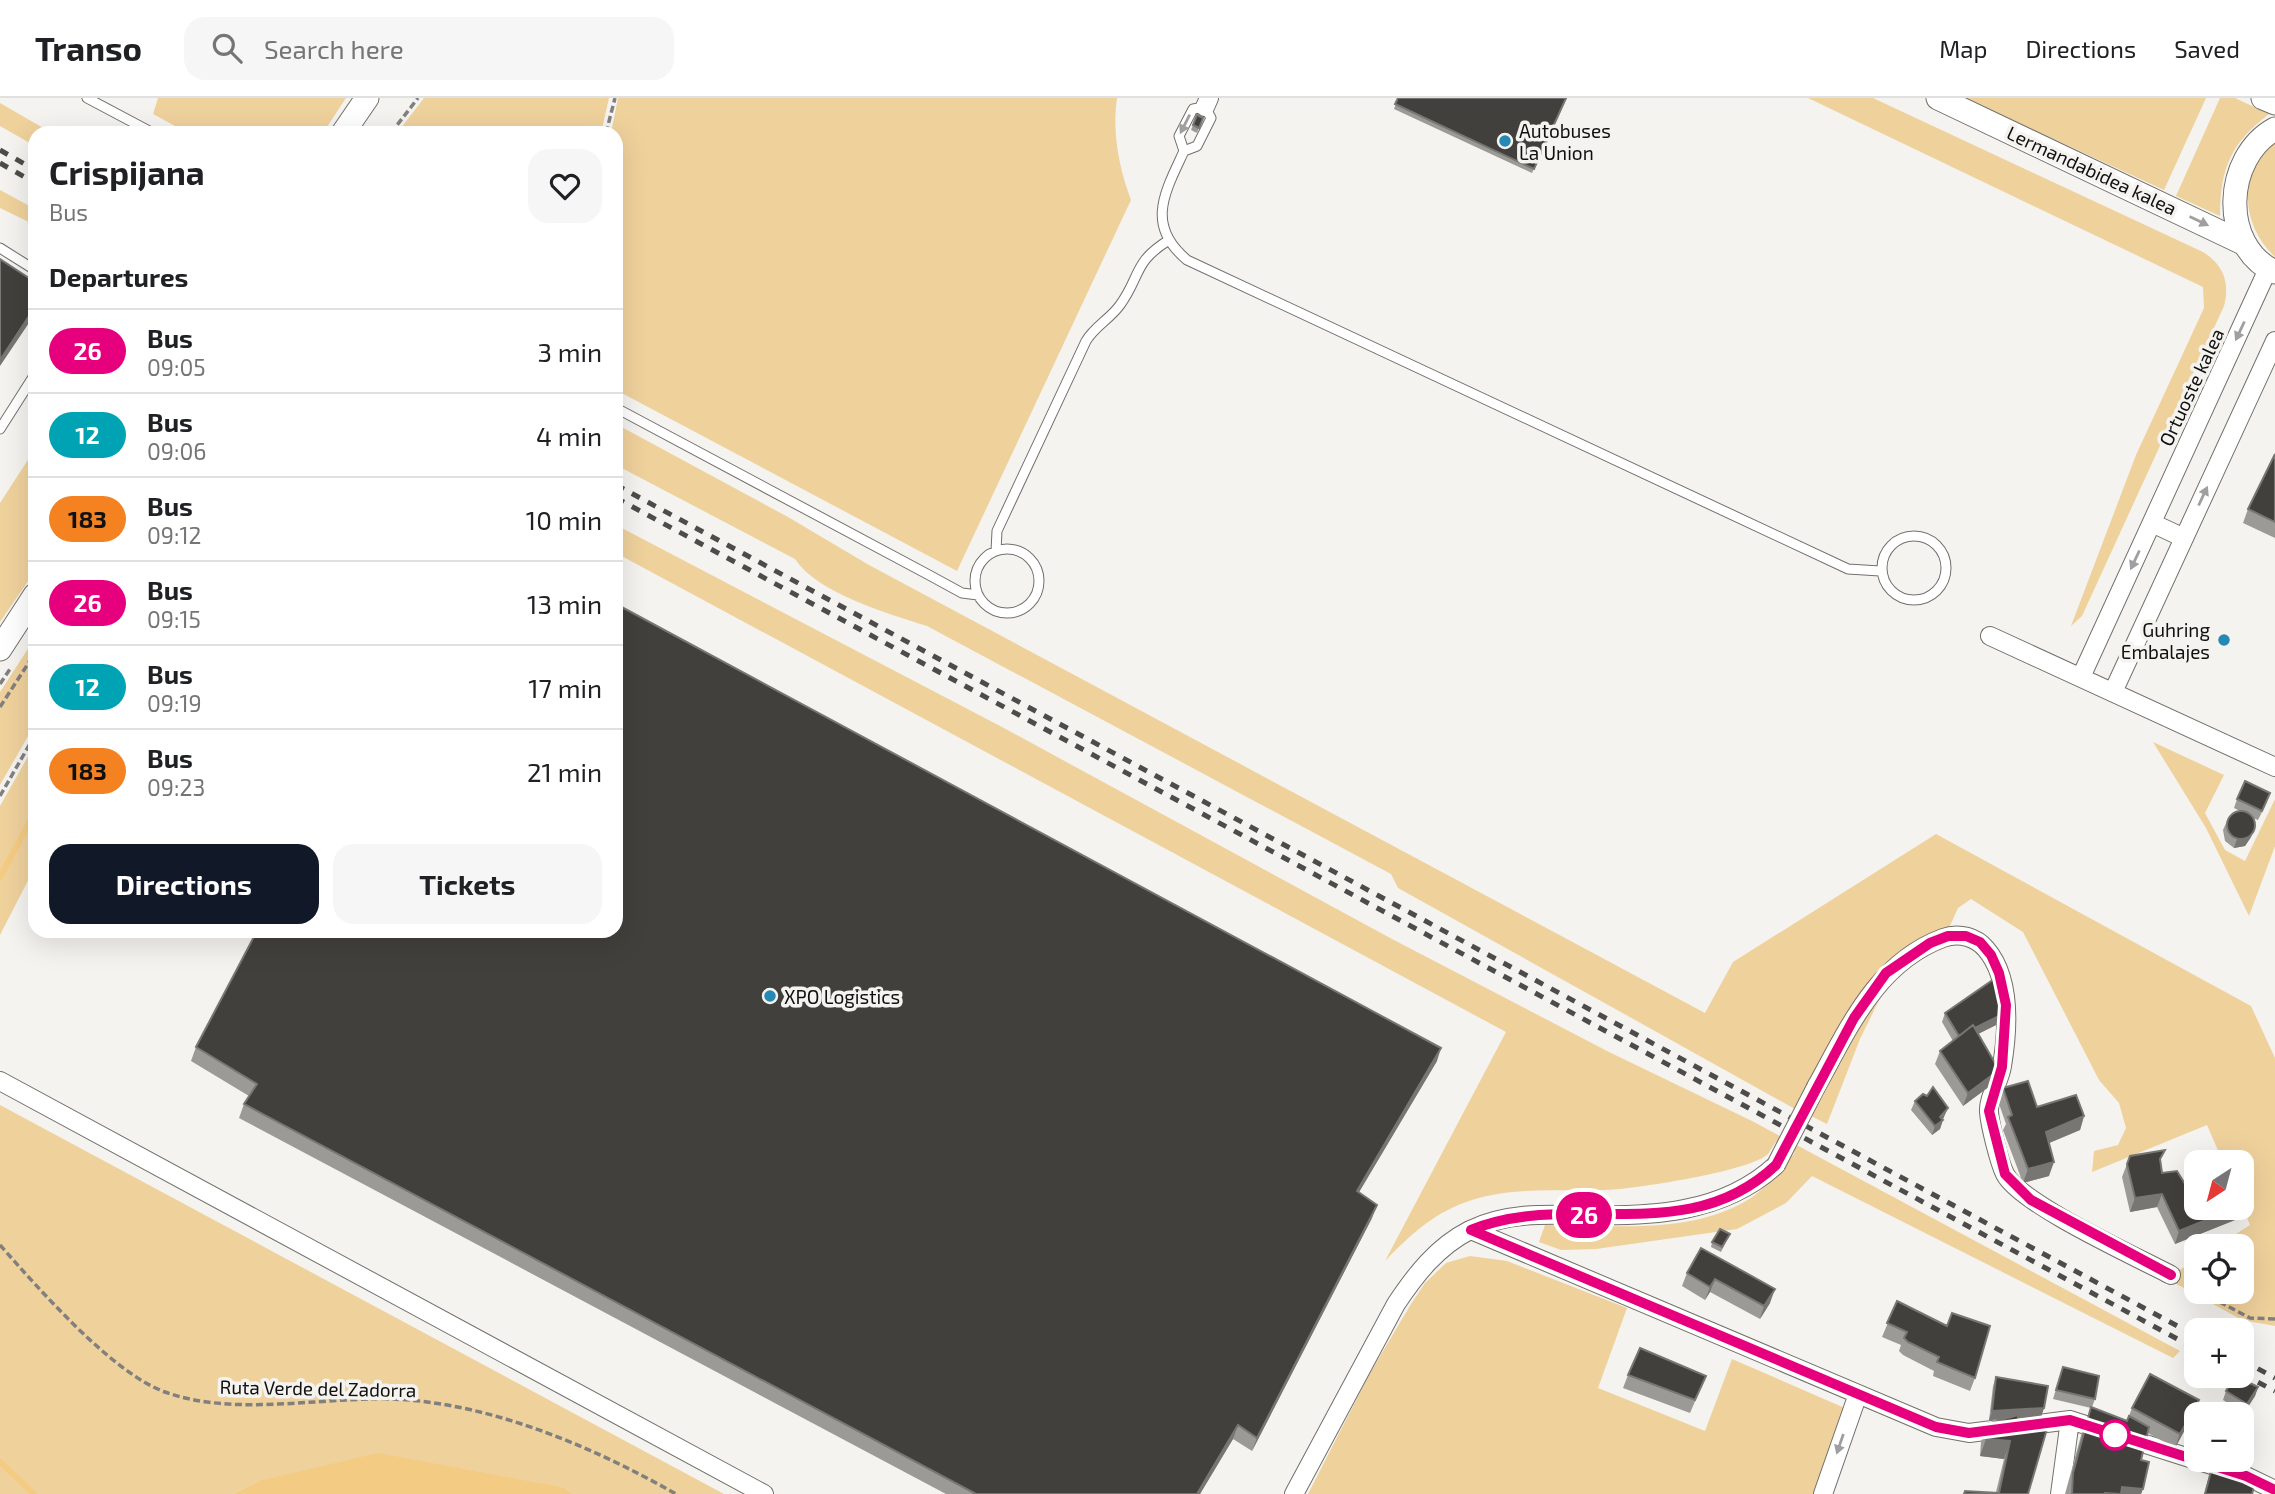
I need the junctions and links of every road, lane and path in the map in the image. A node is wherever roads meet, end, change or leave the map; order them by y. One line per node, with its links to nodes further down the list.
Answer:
1 (88, 98): 9 (lane)
2 (367, 98): 10 (street)
3 (418, 98): 11 (path)
4 (615, 98): 12 (path)
5 (1937, 98): 16 (street, Lermandabidea kalea, one-way to 16)
6 (2263, 98): 8 (street)
7 (1207, 102): 14 (lane, one-way to 14); 14 (lane)
8 (2275, 103)
9 (139, 126)
10 (348, 126)
11 (396, 126)
12 (608, 126)
13 (2275, 129): 16 (street)
14 (1184, 151): 15 (lane)
15 (1169, 240): 26 (lane); 27 (lane)
16 (2245, 244): 19 (street)
17 (0, 248): 18 (lane)
18 (28, 266)
19 (2272, 271): 24 (street, Ortuoste kalea, one-way to 24)
20 (2275, 341): 25 (street, one-way to 20)
21 (28, 385): 23 (lane)
22 (623, 412): 28 (lane)
23 (0, 429)
24 (2152, 523): 25 (street); 33 (street, Ortuoste kalea, one-way to 33)
25 (2184, 538): 34 (street)
26 (996, 551): 28 (lane); 28 (lane)
27 (1880, 571): 27 (lane)
28 (978, 595)
29 (28, 607): 31 (street)
30 (1990, 635): 33 (street)
31 (0, 649)
32 (28, 664): 35 (path)
33 (2081, 677): 34 (street)
34 (2113, 692): 37 (street)
35 (0, 707)
36 (28, 748): 38 (path)
37 (2275, 767)
38 (0, 796)
39 (0, 1081): 49 (street)
40 (1471, 1230): 42 (street, bridge); 45 (street); 50 (street)
41 (0, 1245): 48 (path, Ruta Verde del Zadorra)
42 (2171, 1275)
43 (2224, 1304): 44 (path)
44 (2275, 1319)
45 (1858, 1394): 46 (street); 51 (street, one-way to 51)
46 (2070, 1420): 47 (street); 52 (street)
47 (2275, 1490)
48 (676, 1494)
49 (764, 1494)
50 (1295, 1494)
51 (1823, 1494)
52 (2060, 1494)

